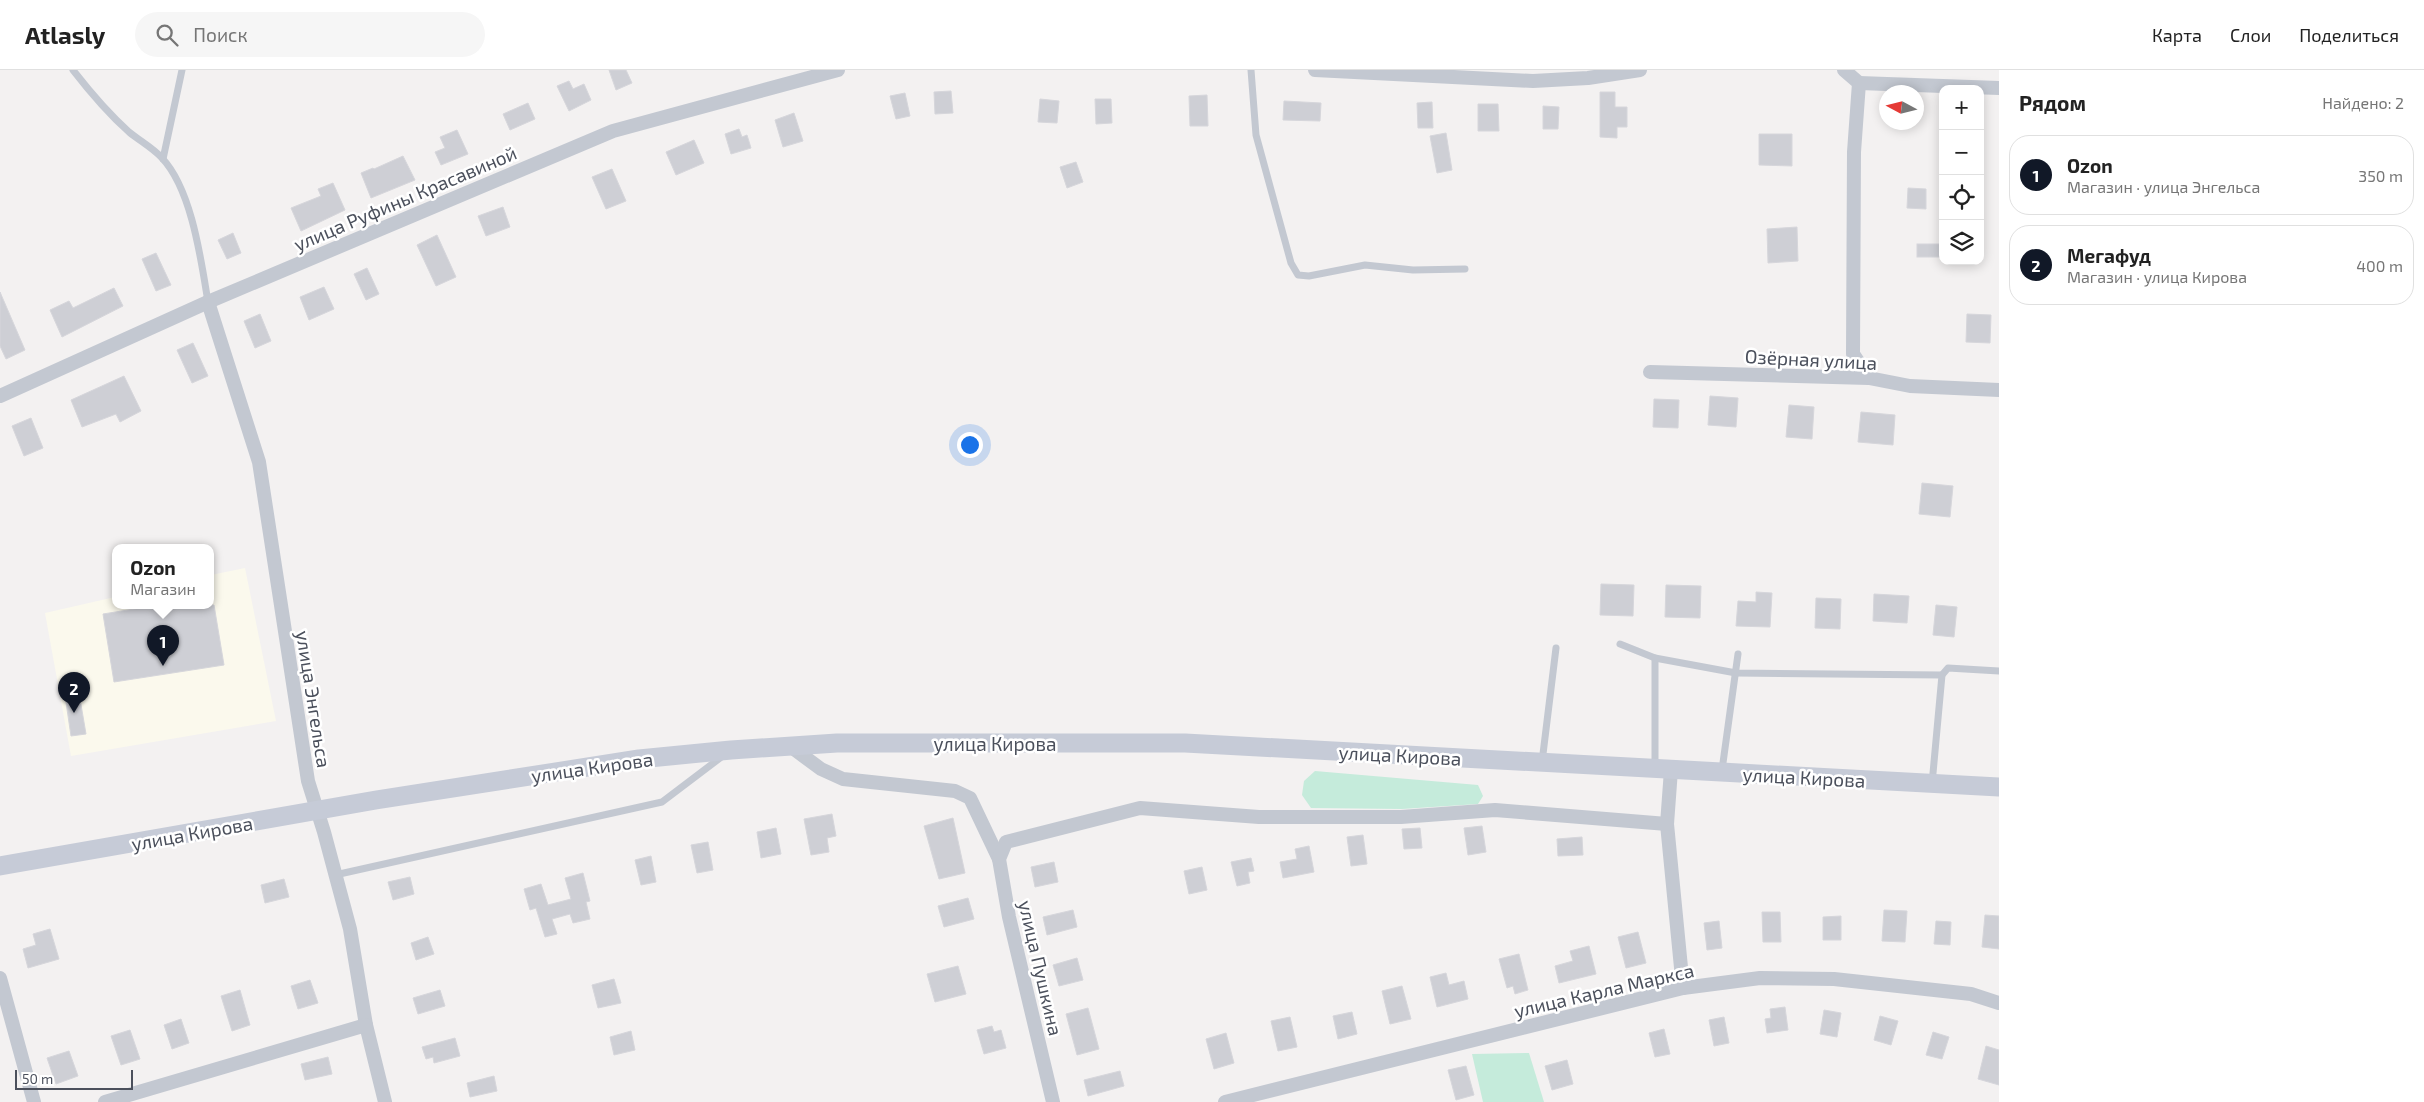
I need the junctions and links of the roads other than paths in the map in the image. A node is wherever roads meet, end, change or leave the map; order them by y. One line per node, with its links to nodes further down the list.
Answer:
1 (73, 70): 10 (lane)
2 (182, 70): 10 (lane)
3 (838, 70): 12 (street, улица Руфины Красавиной)
4 (1251, 70): 11 (lane)
5 (1315, 70): 6 (street)
6 (1640, 70)
7 (1844, 70): 8 (street)
8 (1859, 83): 9 (street); 14 (street)
9 (1999, 88)
10 (163, 159): 12 (lane)
11 (1465, 269)
12 (208, 302): 16 (street, улица Руфины Красавиной); 31 (street, улица Энгельса)
13 (1650, 372): 14 (street, Озёрная улица)
14 (1870, 378): 15 (street, Озёрная улица)
15 (1999, 390)
16 (0, 396)
17 (1620, 644): 20 (lane)
18 (1556, 648): 26 (lane)
19 (1738, 654): 22 (lane)
20 (1655, 658): 22 (lane); 27 (lane)
21 (1999, 671): 23 (lane)
22 (1736, 673): 23 (lane); 28 (lane)
23 (1942, 675): 29 (lane)
24 (790, 746): 25 (main road, улица Кирова); 26 (main road, улица Кирова); 33 (street, улица Пушкина)
25 (731, 750): 31 (main road, улица Кирова); 35 (lane)
26 (1542, 763): 27 (main road, улица Кирова)
27 (1663, 770): 28 (main road, улица Кирова); 32 (street)
28 (1722, 773): 29 (main road, улица Кирова)
29 (1932, 784): 30 (main road, улица Кирова)
30 (1999, 787)
31 (317, 811): 34 (main road, улица Кирова); 35 (street, улица Энгельса)
32 (1667, 824): 33 (street); 37 (street)
33 (999, 859): 43 (street, улица Пушкина)
34 (0, 866)
35 (335, 874): 39 (street, улица Энгельса)
36 (0, 978): 40 (street)
37 (1682, 988): 38 (street, улица Карла Маркса); 44 (street, улица Карла Маркса)
38 (1999, 1003)
39 (366, 1025): 41 (street); 42 (street, улица Энгельса)
40 (34, 1102)
41 (105, 1102)
42 (385, 1102)
43 (1053, 1102)
44 (1224, 1102)

